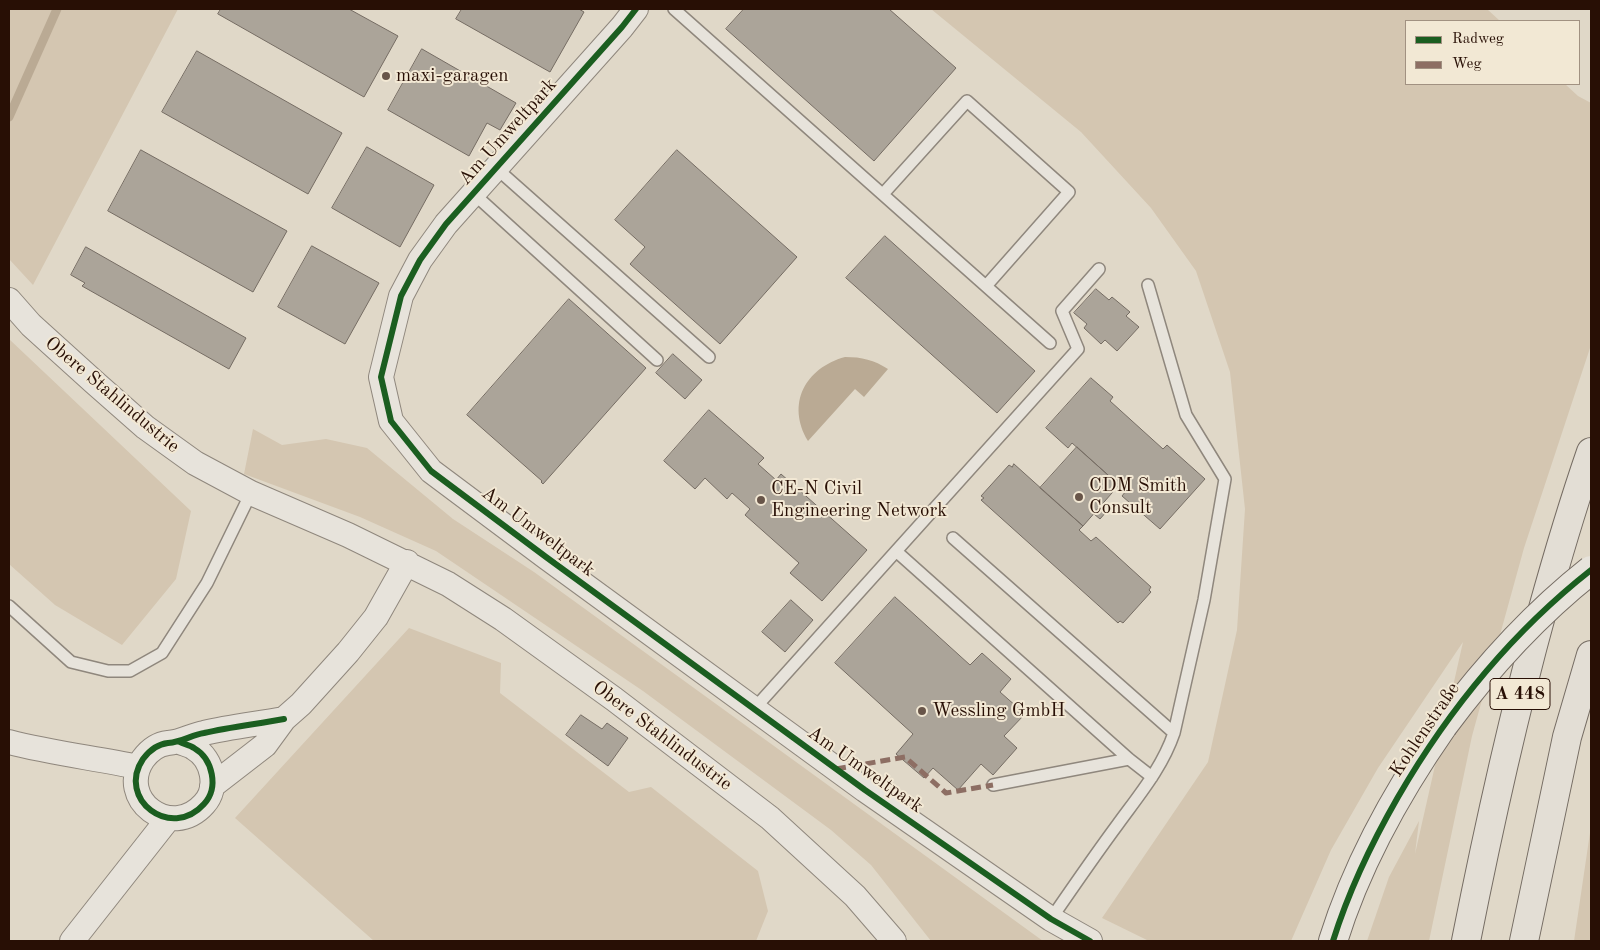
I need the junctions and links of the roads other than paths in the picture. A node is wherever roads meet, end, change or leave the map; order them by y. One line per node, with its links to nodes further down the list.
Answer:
1 (636, 9): 3 (street, Am Umweltpark)
2 (674, 9): 5 (lane)
3 (496, 168): 4 (street, Am Umweltpark); 11 (lane)
4 (474, 194): 12 (lane); 21 (street, Am Umweltpark)
5 (883, 194): 8 (lane); 8 (lane)
6 (1099, 269): 16 (lane)
7 (1148, 285): 23 (lane)
8 (986, 286): 10 (lane)
9 (9, 300): 14 (street, Obere Stahlindustrie)
10 (1050, 343)
11 (709, 357)
12 (657, 360)
13 (1591, 452): 38 (highway, A 448)
14 (251, 493): 17 (street, Obere Stahlindustrie); 19 (lane)
15 (953, 538): 23 (lane)
16 (898, 552): 21 (lane); 26 (lane)
17 (407, 562): 22 (street); 35 (street, Obere Stahlindustrie)
18 (1591, 570): 37 (street, Kohlenstraße, bridge)
19 (9, 606)
20 (1591, 655): 32 (highway, A 448)
21 (754, 709): 33 (street, Am Umweltpark)
22 (284, 719): 25 (street); 30 (street)
23 (1174, 733): 28 (lane)
24 (9, 742): 27 (street)
25 (180, 742): 27 (street); 30 (street)
26 (1128, 759): 28 (lane); 29 (lane)
27 (138, 766): 31 (street)
28 (1152, 778): 33 (lane)
29 (993, 785)
30 (212, 786): 31 (street)
31 (168, 819): 34 (street)
32 (1531, 904): 39 (highway, A 448); 40 (highway)
33 (1051, 919): 36 (street, Am Umweltpark)
34 (72, 941)
35 (894, 941)
36 (1090, 941)
37 (1332, 941)
38 (1466, 941)
39 (1524, 941)
40 (1539, 941)

